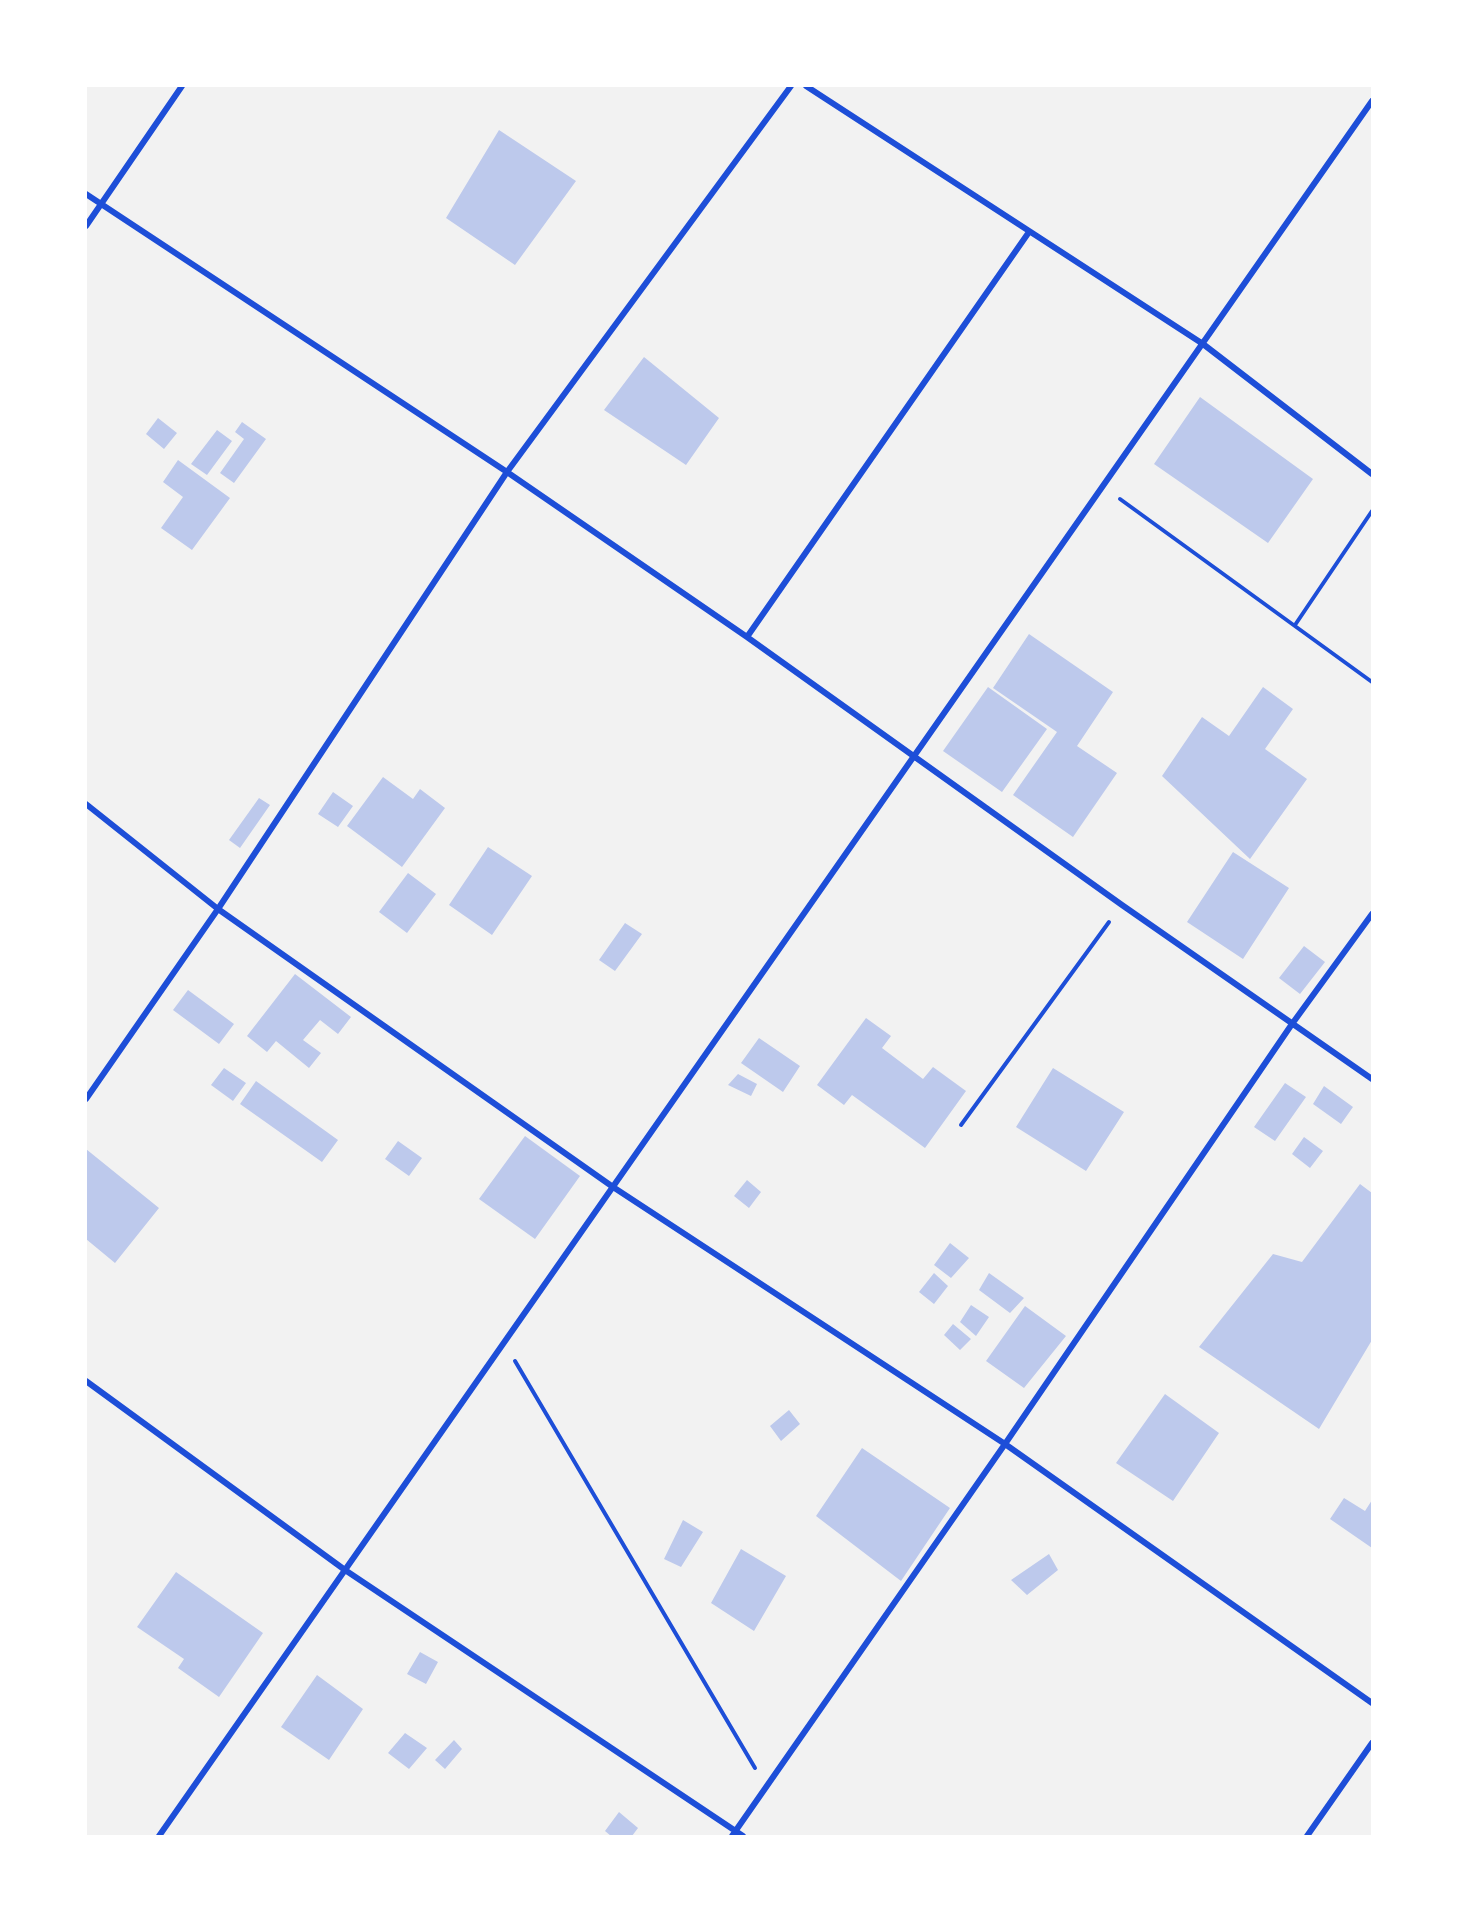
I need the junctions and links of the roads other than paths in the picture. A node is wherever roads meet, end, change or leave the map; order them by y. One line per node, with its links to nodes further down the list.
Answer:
1 (182, 86): 6 (street)
2 (791, 86): 10 (street)
3 (806, 86): 8 (street)
4 (1372, 101): 9 (street)
5 (86, 194): 6 (street)
6 (100, 205): 7 (street); 10 (street)
7 (86, 226)
8 (1029, 232): 9 (street); 12 (street)
9 (1203, 344): 11 (street); 13 (street)
10 (507, 472): 12 (street); 15 (street)
11 (1372, 474)
12 (747, 638): 13 (street)
13 (913, 758): 17 (street); 20 (street)
14 (86, 804): 15 (street)
15 (218, 909): 19 (street); 20 (street)
16 (1372, 914): 17 (street)
17 (1292, 1024): 18 (street); 22 (street)
18 (1372, 1079)
19 (86, 1099)
20 (613, 1186): 22 (street); 23 (street)
21 (86, 1381): 23 (street)
22 (1005, 1444): 24 (street); 26 (street)
23 (345, 1570): 26 (street); 27 (street)
24 (1372, 1703)
25 (1372, 1743): 29 (street)
26 (734, 1834): 28 (street)
27 (159, 1836)
28 (743, 1836)
29 (1307, 1836)

